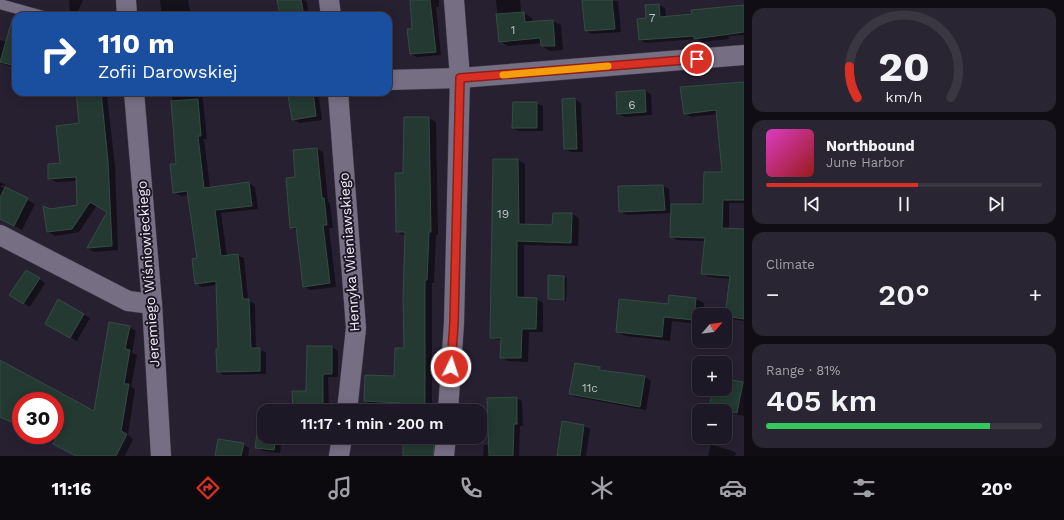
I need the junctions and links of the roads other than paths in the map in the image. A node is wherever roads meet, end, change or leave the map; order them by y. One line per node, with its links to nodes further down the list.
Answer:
1 (126, 0): 6 (street)
2 (329, 0): 7 (street)
3 (454, 0): 9 (street)
4 (0, 4): 5 (lane)
5 (29, 12)
6 (127, 12)
7 (330, 12)
8 (744, 55): 9 (street)
9 (460, 78): 10 (street); 16 (street)
10 (392, 80)
11 (134, 96): 14 (street, Jeremiego Wiśniowieckiego)
12 (338, 96): 15 (street, Henryka Wieniawskiego)
13 (0, 235): 14 (street)
14 (152, 304): 19 (street, Jeremiego Wiśniowieckiego)
15 (348, 404)
16 (448, 404)
17 (341, 444): 20 (street)
18 (445, 444): 21 (street)
19 (161, 456)
20 (339, 456)
21 (444, 456)

